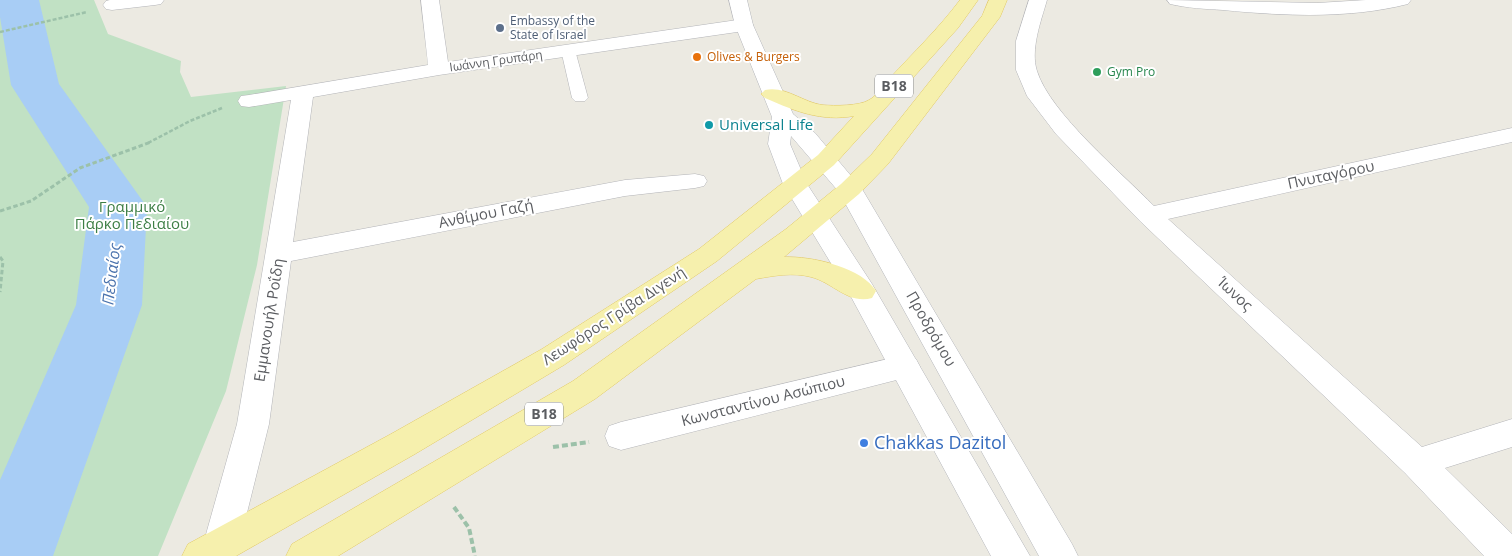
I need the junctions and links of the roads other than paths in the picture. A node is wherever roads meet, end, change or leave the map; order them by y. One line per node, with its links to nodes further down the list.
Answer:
1 (155, 0): 9 (street)
2 (430, 0): 12 (street)
3 (738, 0): 10 (street, Προδρόμου)
4 (969, 0): 17 (main road, Λεωφόρος Γρίβα Διγενή / B18)
5 (998, 0): 23 (main road, B18)
6 (1038, 0): 24 (street, Ίωνος)
7 (1176, 0): 8 (street)
8 (1402, 0)
9 (112, 4)
10 (744, 25): 11 (street, Ιωάννη Γρυπάρη); 14 (street, Προδρόμου)
11 (568, 50): 12 (street, Ιωάννη Γρυπάρη); 15 (lane)
12 (439, 69): 13 (street, Ιωάννη Γρυπάρη)
13 (303, 92): 16 (street, Ιωάννη Γρυπάρη); 26 (street, Εμμανουήλ Ροΐδη)
14 (772, 94): 17 (main road); 18 (street, Προδρόμου)
15 (580, 98)
16 (249, 101)
17 (877, 105): 20 (main road, Λεωφόρος Γρίβα Διγενή / B18)
18 (783, 117): 20 (street, Προδρόμου); 22 (street)
19 (1512, 135): 24 (street, Πνυταγόρου)
20 (826, 160): 22 (main road, Λεωφόρος Γρίβα Διγενή / B18); 23 (street, Προδρόμου)
21 (695, 181): 26 (street, Ανθίμου Γαζή)
22 (796, 184): 25 (street); 33 (main road, Λεωφόρος Γρίβα Διγενή / B18)
23 (850, 189): 25 (main road, B18); 36 (street, Προδρόμου)
24 (1149, 215): 32 (street, Ίωνος)
25 (815, 218): 27 (main road, B18); 28 (street)
26 (279, 254): 33 (street, Εμμανουήλ Ροΐδη)
27 (747, 272): 28 (main road); 34 (main road, B18)
28 (862, 291): 29 (street)
29 (905, 367): 31 (street, Κωνσταντίνου Ασώπιου); 35 (street)
30 (1512, 433): 32 (street)
31 (621, 436)
32 (1417, 463): 37 (street, Ίωνος)
33 (211, 550)
34 (305, 556)
35 (1011, 556)
36 (1059, 556)
37 (1509, 556)

